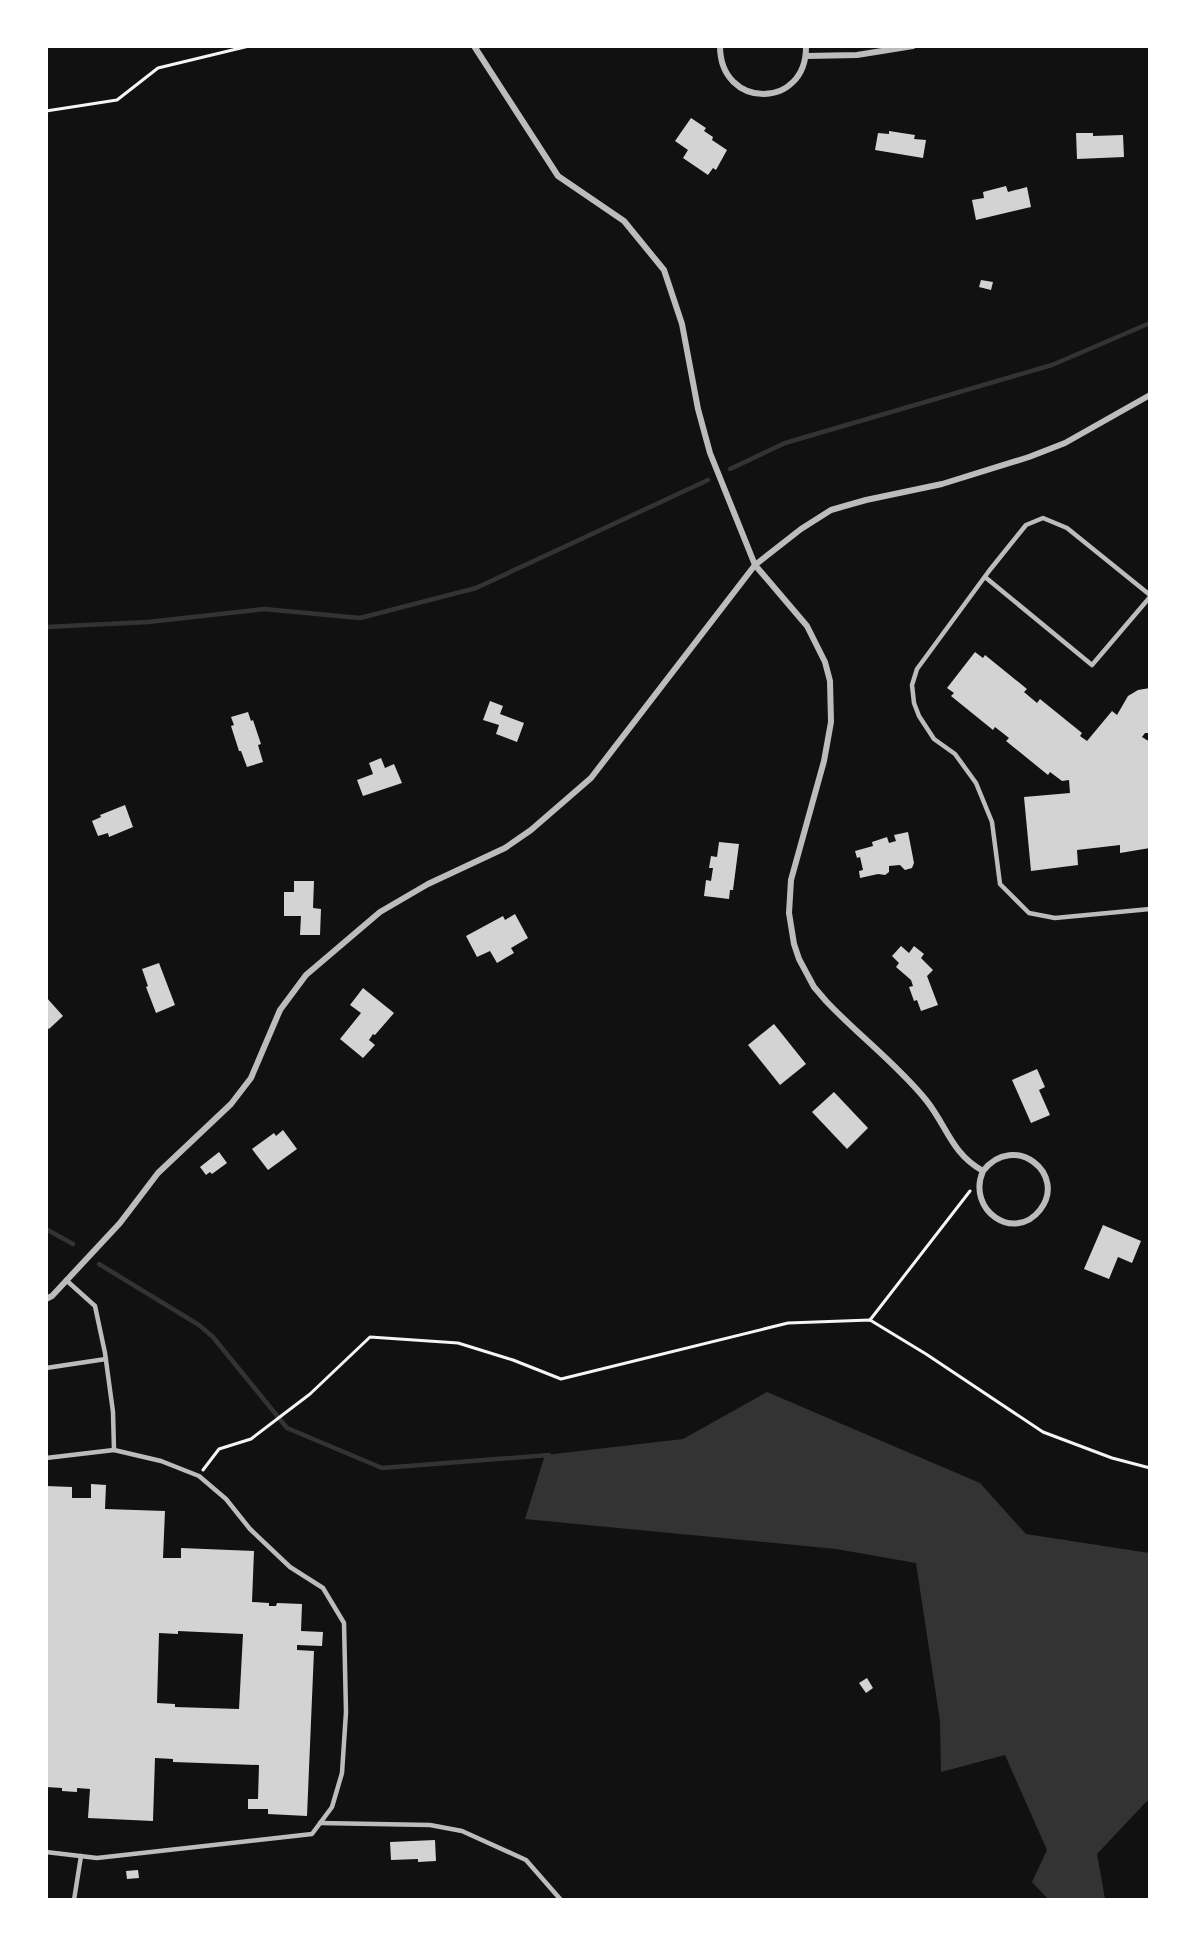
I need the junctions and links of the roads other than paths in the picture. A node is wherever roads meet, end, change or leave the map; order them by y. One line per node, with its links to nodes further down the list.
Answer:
1 (474, 46): 7 (street)
2 (720, 46): 5 (street)
3 (806, 46): 5 (street)
4 (914, 46): 5 (street)
5 (806, 56)
6 (1149, 395): 7 (street)
7 (755, 565): 11 (street); 12 (street)
8 (986, 577): 9 (lane); 9 (lane); 10 (lane)
9 (1149, 596)
10 (1149, 909)
11 (982, 1174): 11 (street)
12 (66, 1280): 13 (street); 14 (lane)
13 (46, 1299)
14 (106, 1359): 15 (lane); 16 (lane)
15 (46, 1368)
16 (114, 1450): 17 (lane); 18 (lane)
17 (46, 1458)
18 (320, 1823): 20 (lane); 22 (lane)
19 (46, 1852): 20 (lane)
20 (81, 1856): 21 (lane)
21 (74, 1899)
22 (561, 1899)

